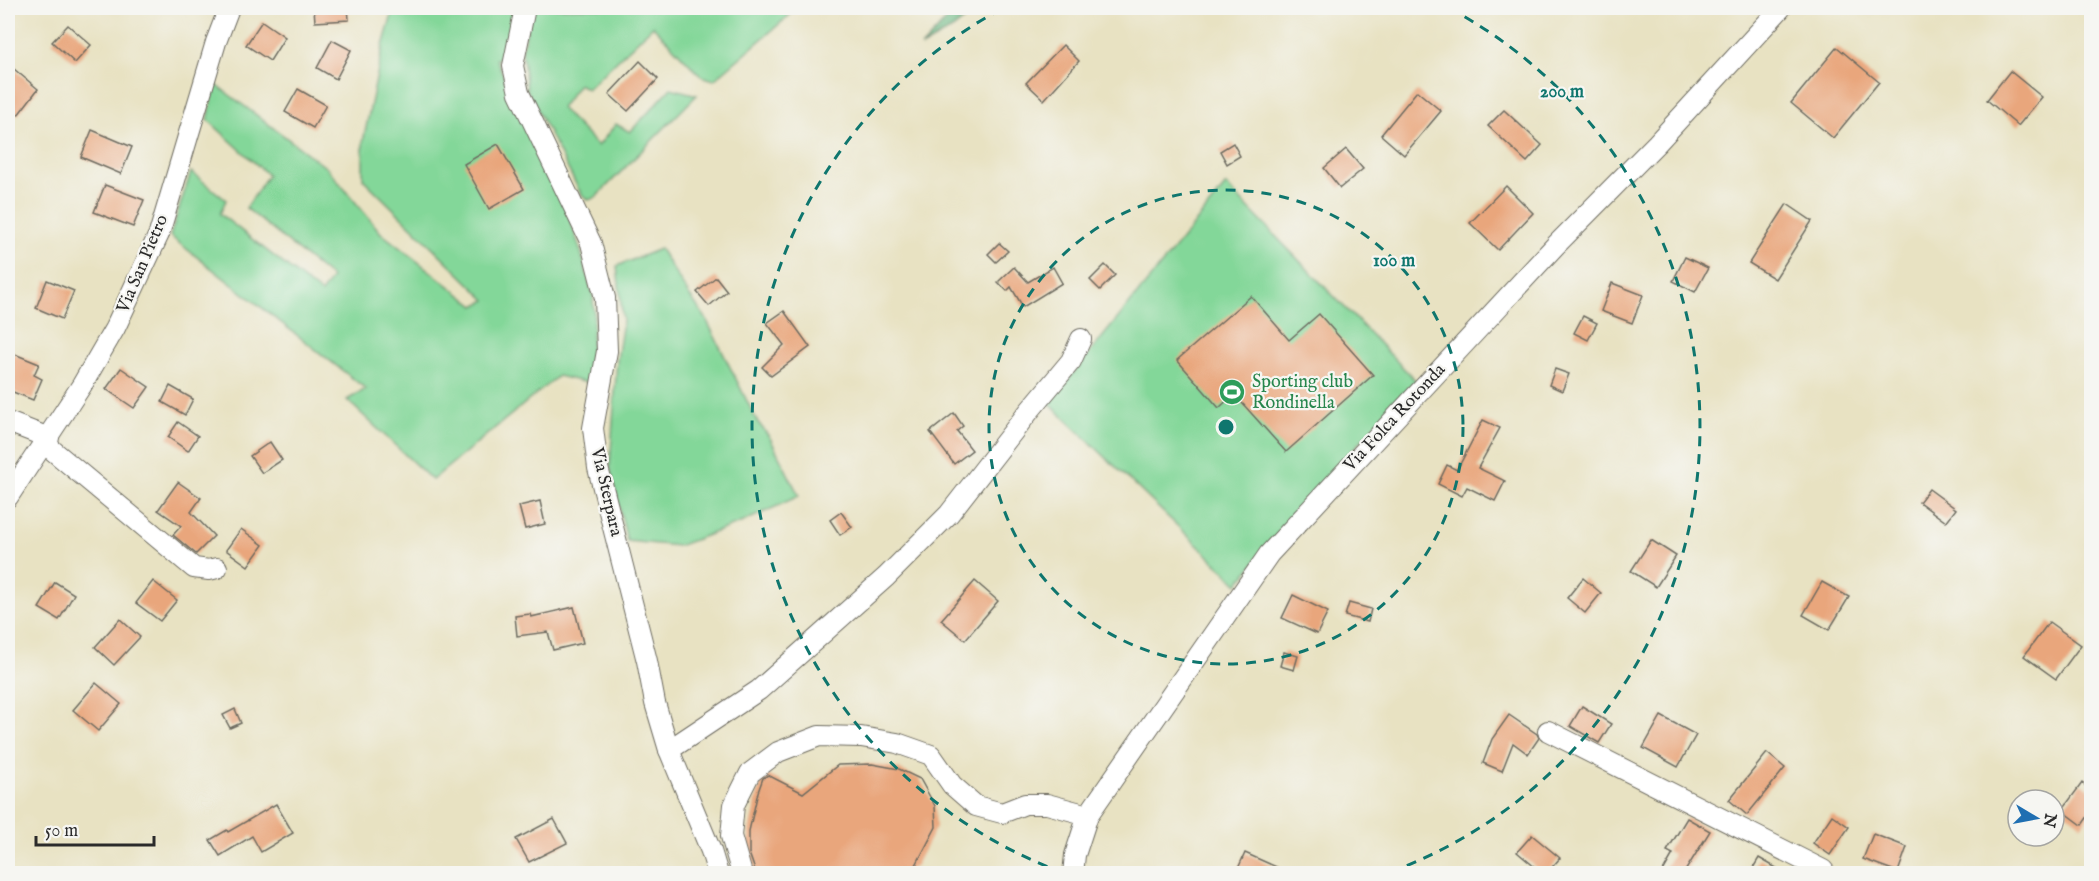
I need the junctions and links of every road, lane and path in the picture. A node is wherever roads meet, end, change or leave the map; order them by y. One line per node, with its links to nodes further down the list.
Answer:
1 (229, 8): 6 (street, Via San Pietro)
2 (525, 8): 10 (street, Via Sterpara)
3 (1781, 8): 11 (street, Via Folca Rotonda)
4 (1081, 339): 10 (street)
5 (8, 422): 6 (street)
6 (47, 441): 7 (street, Via San Pietro); 8 (street)
7 (8, 497)
8 (217, 568)
9 (1548, 731): 15 (street)
10 (669, 750): 12 (street, Via Sterpara)
11 (1088, 815): 13 (street); 14 (street, Via Folca Rotonda)
12 (717, 873)
13 (742, 873)
14 (1073, 873)
15 (1826, 873)

